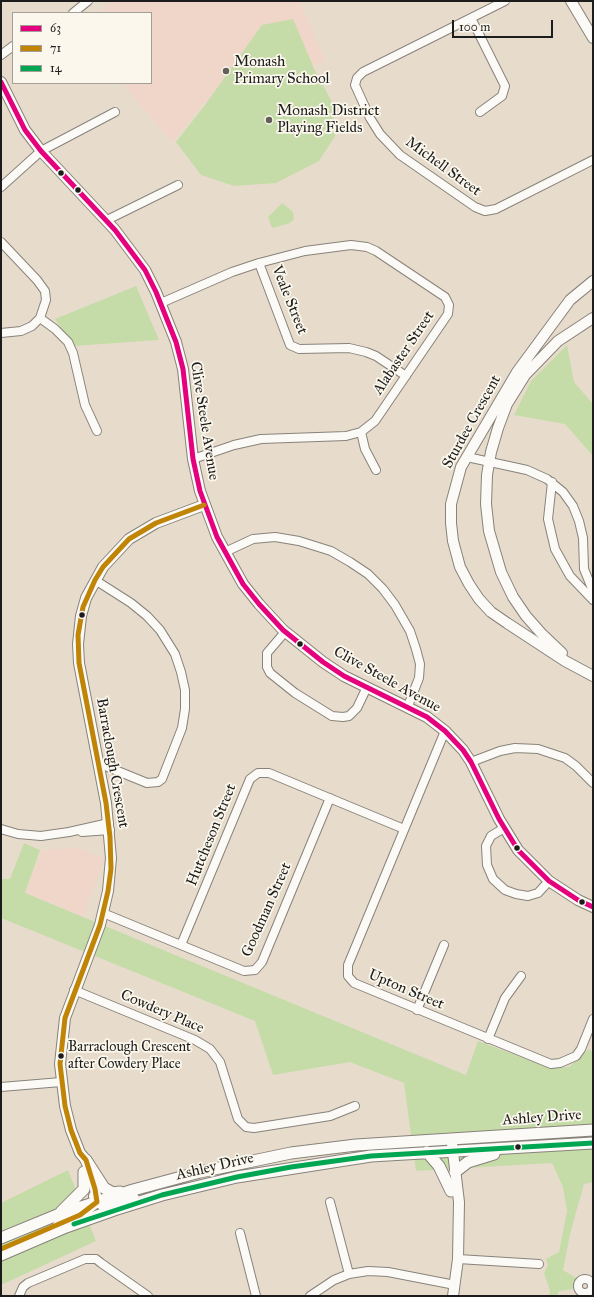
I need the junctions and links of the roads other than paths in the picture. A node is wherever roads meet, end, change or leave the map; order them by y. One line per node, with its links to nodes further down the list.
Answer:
1 (88, 1): 4 (street)
2 (505, 1): 5 (street, Michell Street)
3 (571, 1): 6 (street)
4 (74, 12)
5 (471, 18): 13 (street); 15 (street, Michell Street)
6 (593, 38)
7 (12, 46): 8 (street)
8 (1, 47)
9 (12, 47): 10 (street)
10 (1, 55)
11 (1, 84): 14 (street, Clive Steele Avenue)
12 (115, 112): 14 (street)
13 (480, 112)
14 (41, 151): 17 (street); 18 (street, Clive Steele Avenue)
15 (593, 160)
16 (178, 185): 18 (street)
17 (1, 187)
18 (107, 220): 22 (street, Clive Steele Avenue)
19 (1, 242): 23 (street)
20 (259, 263): 22 (street, Alabaster Street); 28 (street, Veale Street); 28 (street, Alabaster Street)
21 (593, 281): 25 (street, Sturdee Crescent)
22 (161, 303): 32 (street, Clive Steele Avenue)
23 (40, 318): 26 (street); 29 (street)
24 (593, 318): 27 (street, Sturdee Crescent)
25 (554, 322): 27 (street); 31 (street, Sturdee Crescent)
26 (1, 333)
27 (567, 334): 33 (street, Sturdee Crescent)
28 (406, 376): 30 (street, Alabaster Street)
29 (97, 431)
30 (361, 432): 32 (street, Alabaster Street); 34 (street)
31 (467, 457): 33 (street); 44 (street, Sturdee Crescent)
32 (192, 459): 36 (street, Clive Steele Avenue)
33 (489, 462): 35 (street); 43 (street, Sturdee Crescent)
34 (376, 470)
35 (552, 482): 38 (street); 39 (street)
36 (204, 506): 37 (street, Clive Steele Avenue); 40 (street, Barraclough Crescent)
37 (225, 552): 45 (street, Clive Steele Avenue); 49 (street)
38 (584, 569): 39 (street); 41 (street)
39 (570, 576): 42 (street)
40 (95, 580): 52 (street, Barraclough Crescent); 52 (street)
41 (593, 591)
42 (593, 600)
43 (526, 616): 44 (street); 46 (street, Sturdee Crescent)
44 (515, 628): 46 (street, Sturdee Crescent)
45 (285, 632): 48 (street, Clive Steele Avenue); 48 (street)
46 (579, 667): 47 (street, Sturdee Crescent)
47 (593, 676)
48 (367, 687): 49 (street, Clive Steele Avenue)
49 (408, 706): 50 (street, Clive Steele Avenue)
50 (445, 731): 51 (street, Clive Steele Avenue); 58 (street, Upton Street)
51 (472, 762): 53 (street); 56 (street, Clive Steele Avenue)
52 (98, 763): 55 (street, Barraclough Crescent)
53 (593, 783)
54 (330, 798): 58 (street, Hutcheson Street); 62 (street, Hutcheson Street); 62 (street, Goodman Street)
55 (109, 826): 57 (street); 61 (street, Barraclough Crescent)
56 (504, 828): 59 (street, Clive Steele Avenue); 59 (street)
57 (1, 829)
58 (404, 829): 66 (street, Upton Street)
59 (550, 881): 60 (street, Clive Steele Avenue)
60 (593, 907)
61 (103, 913): 62 (street, Goodman Street); 65 (street, Barraclough Crescent)
62 (181, 945)
63 (444, 945): 66 (street)
64 (521, 976): 68 (street)
65 (74, 990): 69 (street, Barraclough Crescent); 71 (street, Cowdery Place)
66 (417, 1010): 68 (street, Upton Street)
67 (593, 1019): 68 (street, Upton Street)
68 (488, 1039)
69 (61, 1082): 70 (street); 78 (street, Barraclough Crescent)
70 (1, 1087)
71 (355, 1106)
72 (593, 1130): 73 (main road, Ashley Drive)
73 (448, 1139): 76 (street); 82 (main road, Ashley Drive)
74 (593, 1142): 75 (main road, Ashley Drive)
75 (542, 1146): 76 (main road, Ashley Drive); 80 (main road)
76 (450, 1151): 77 (main road, Ashley Drive); 80 (street); 83 (street)
77 (427, 1152): 81 (main road, Ashley Drive); 83 (main road)
78 (83, 1157): 79 (street, Barraclough Crescent); 82 (main road); 84 (street, Barraclough Crescent)
79 (84, 1172): 84 (street, Barraclough Crescent); 86 (main road)
80 (455, 1172): 87 (street)
81 (237, 1177): 84 (street); 91 (main road, Ashley Drive)
82 (133, 1190): 84 (main road, Ashley Drive)
83 (451, 1191): 87 (street)
84 (97, 1202): 86 (main road, Ashley Drive); 90 (street)
85 (330, 1202): 94 (street)
86 (58, 1215): 89 (main road, Ashley Drive)
87 (458, 1226): 92 (street)
88 (240, 1234): 98 (street)
89 (1, 1238)
90 (1, 1249)
91 (1, 1255)
92 (458, 1260): 93 (street); 95 (street)
93 (539, 1264)
94 (349, 1274): 95 (street); 99 (street)
95 (455, 1285): 100 (street)
96 (19, 1296): 97 (street)
97 (148, 1296)
98 (256, 1296)
99 (310, 1296)
100 (453, 1296)

